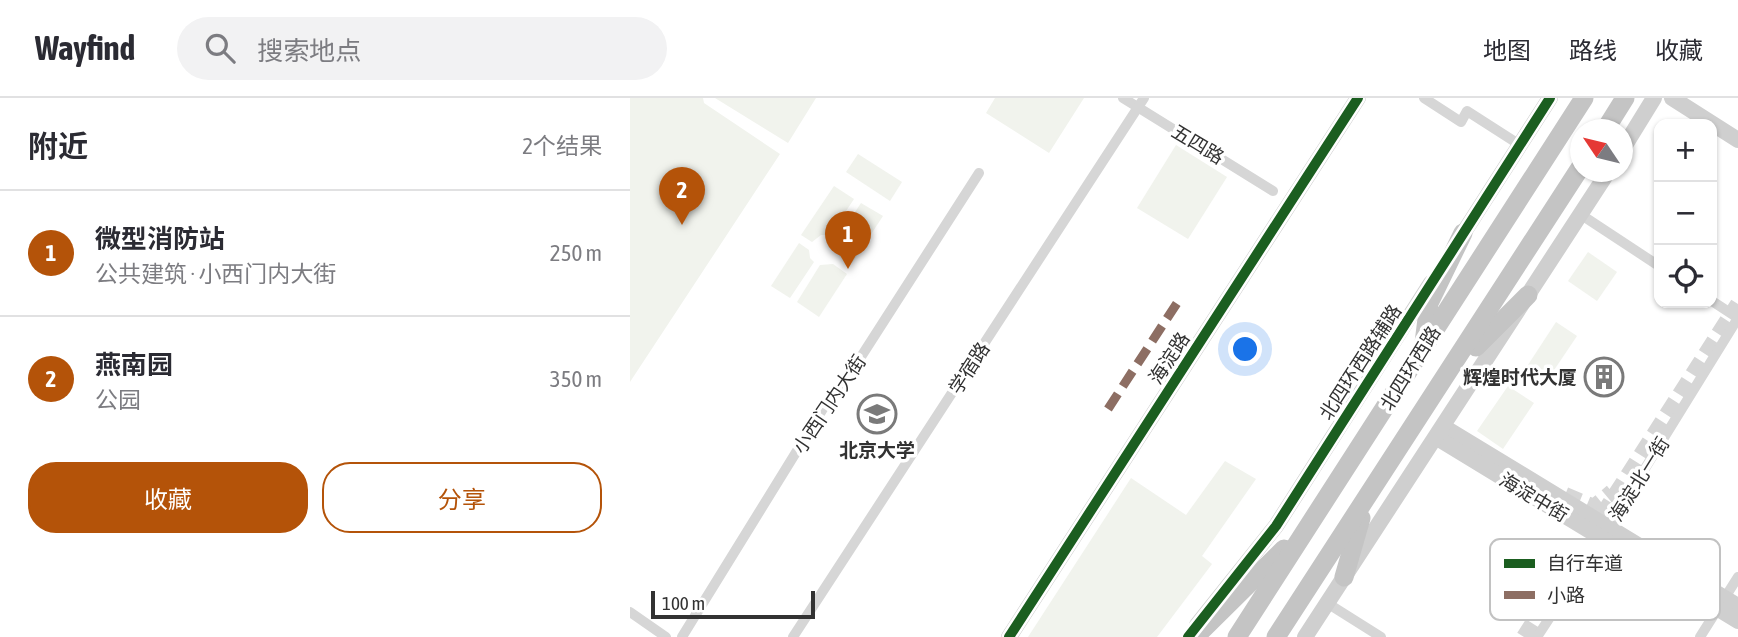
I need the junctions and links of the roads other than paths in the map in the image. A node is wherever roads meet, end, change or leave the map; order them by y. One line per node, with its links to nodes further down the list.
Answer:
1 (1123, 98): 9 (street, 五四路)
2 (1358, 98): 44 (street, 海淀路)
3 (1424, 98): 13 (street)
4 (1550, 98): 13 (street, 北四环西路辅路)
5 (1584, 98): 24 (highway, 北四环西路)
6 (1625, 98): 10 (highway)
7 (1654, 98): 11 (street)
8 (1672, 98): 12 (street)
9 (1141, 103): 17 (street, 五四路); 43 (street, 学宿路)
10 (1612, 119)
11 (1633, 132)
12 (1738, 140)
13 (1520, 145): 19 (street, 北四环西路辅路)
14 (979, 173): 42 (street, 小西门内大街)
15 (1571, 182): 25 (highway, 北四环西路)
16 (1601, 182): 18 (street)
17 (1273, 191)
18 (1580, 215): 20 (street); 21 (street)
19 (1463, 233): 24 (highway); 45 (street, 北四环西路辅路)
20 (1654, 264)
21 (1528, 295): 25 (highway); 26 (street)
22 (1717, 304): 23 (street)
23 (1738, 318): 29 (street, 海淀北一街)
24 (1424, 345): 28 (highway, 北四环西路)
25 (1449, 376): 27 (highway, 北四环西路)
26 (1440, 433): 29 (street, 海淀中街); 33 (street)
27 (1368, 496): 33 (highway); 49 (highway, 北四环西路)
28 (1317, 515): 34 (highway); 48 (highway, 北四环西路)
29 (1606, 533): 30 (street, 海淀北一街); 31 (street, 海淀中街)
30 (1602, 539)
31 (1616, 539)
32 (1738, 577): 36 (street)
33 (1344, 578): 35 (street)
34 (1247, 587): 46 (highway); 47 (highway)
35 (1327, 603): 50 (street); 51 (street)
36 (1727, 604): 40 (street, 海淀中街)
37 (630, 612): 41 (street)
38 (1548, 620): 52 (street, 海淀北一街)
39 (1714, 620): 53 (street)
40 (1738, 621)
41 (666, 637)
42 (682, 637)
43 (793, 637)
44 (1009, 637)
45 (1188, 637)
46 (1195, 637)
47 (1213, 637)
48 (1237, 637)
49 (1276, 637)
50 (1305, 637)
51 (1381, 637)
52 (1537, 637)
53 (1700, 637)

